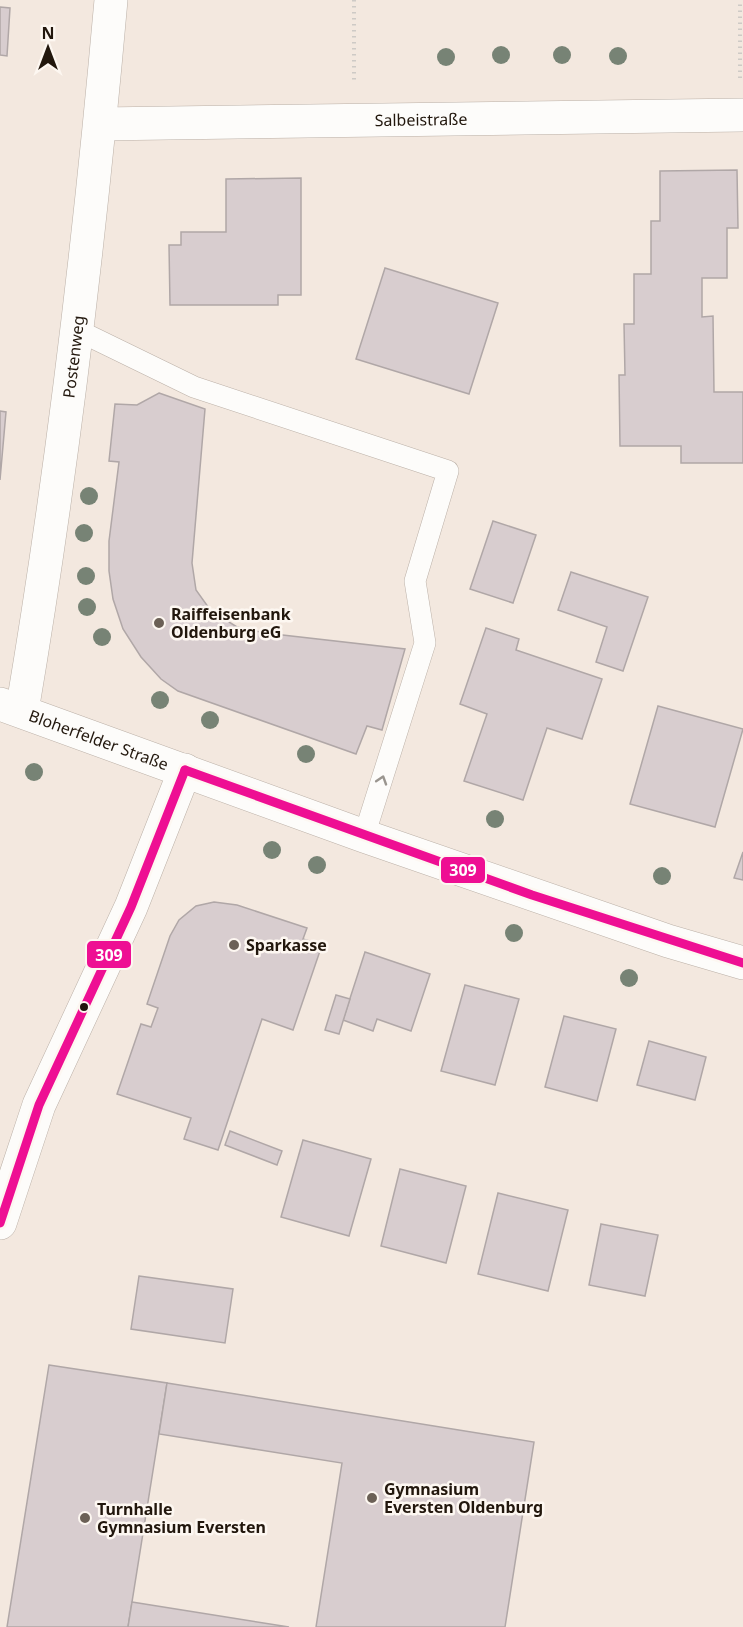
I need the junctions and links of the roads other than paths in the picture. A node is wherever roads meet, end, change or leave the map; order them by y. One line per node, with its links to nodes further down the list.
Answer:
1 (111, 0): 3 (street, Postenweg)
2 (741, 115): 3 (street, Salbeistraße)
3 (100, 124): 4 (street, Postenweg)
4 (77, 330): 5 (street, Postenweg); 7 (lane, one-way to 4)
5 (11, 708): 6 (street, Bloherfelder Straße)
6 (185, 770): 7 (street, Bloherfelder Straße); 9 (street)
7 (364, 836): 8 (street, Bloherfelder Straße)
8 (743, 963)
9 (0, 1223)

